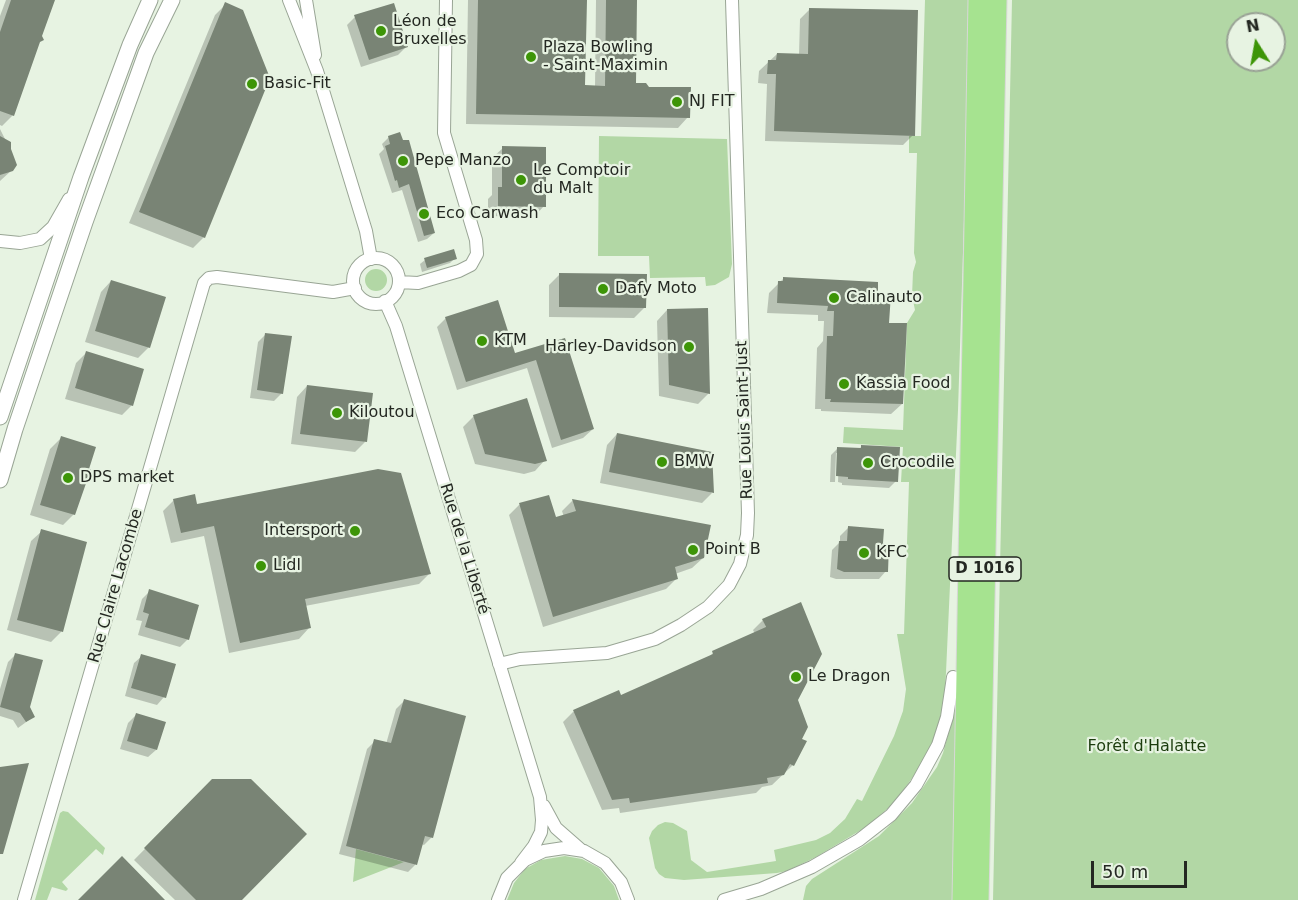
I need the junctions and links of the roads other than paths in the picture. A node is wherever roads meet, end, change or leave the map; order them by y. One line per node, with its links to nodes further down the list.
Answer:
1 (150, 0): 10 (street)
2 (172, 0): 17 (street)
3 (289, 0): 9 (street)
4 (306, 0): 9 (street)
5 (446, 0): 13 (street)
6 (732, 0): 19 (street, Rue Louis Saint-Just)
7 (979, 0): 18 (highway, D 1016)
8 (996, 0): 32 (highway, D 1016)
9 (317, 71): 12 (street)
10 (81, 177): 11 (street); 16 (street)
11 (0, 241)
12 (371, 259): 13 (street); 14 (street)
13 (399, 282): 15 (street)
14 (355, 288): 15 (street); 26 (street, Rue Claire Lacombe)
15 (385, 301): 19 (street, Rue de la Liberté)
16 (0, 417)
17 (0, 480)
18 (969, 554): 20 (highway); 31 (highway, D 1016)
19 (499, 664): 21 (street, Rue de la Liberté)
20 (953, 677): 30 (street)
21 (540, 797): 22 (street, Rue de la Liberté); 23 (street, Rue de la Liberté)
22 (584, 851): 23 (street); 25 (street, Rue de la Liberté)
23 (521, 863): 24 (street, Rue de la Liberté)
24 (503, 887): 27 (street); 28 (street)
25 (627, 895): 29 (street, Rue de la Liberté)
26 (24, 900)
27 (489, 900)
28 (498, 900)
29 (635, 900)
30 (724, 900)
31 (963, 900)
32 (978, 900)

